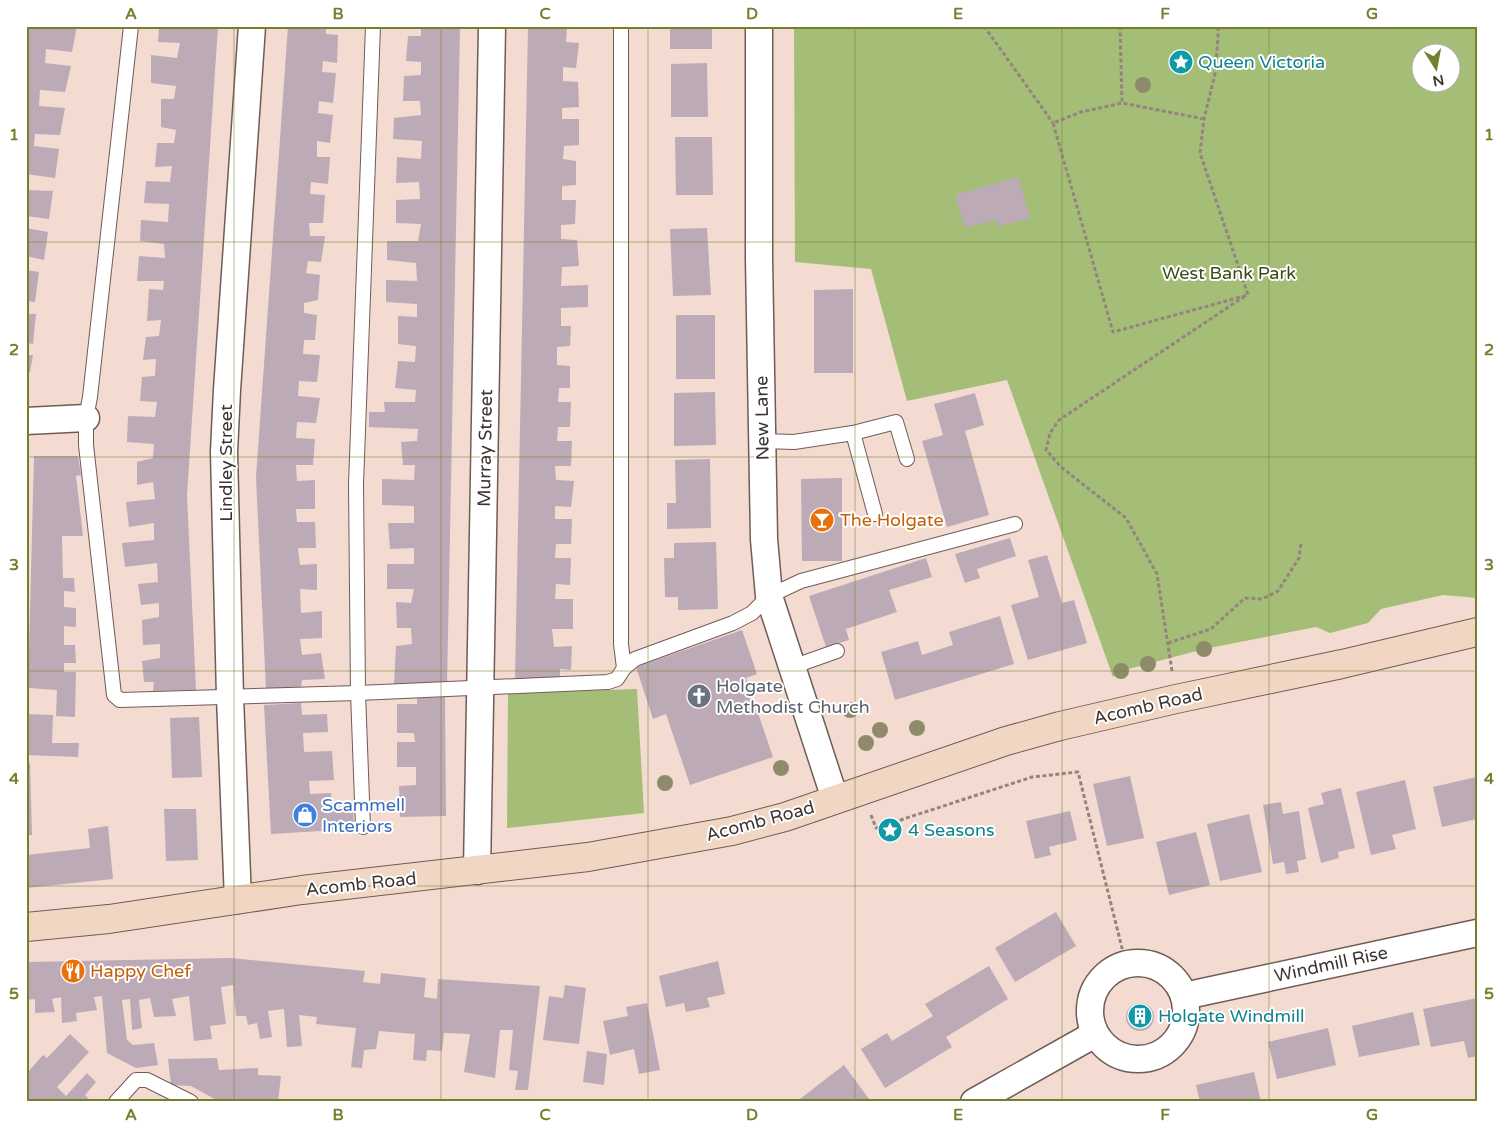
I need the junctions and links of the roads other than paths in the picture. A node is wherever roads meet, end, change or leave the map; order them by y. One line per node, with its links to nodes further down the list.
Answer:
1 (131, 26): 7 (lane)
2 (252, 26): 21 (street, Lindley Street)
3 (374, 26): 20 (lane)
4 (492, 26): 19 (street, Murray Street)
5 (621, 26): 18 (lane)
6 (759, 26): 10 (street, New Lane)
7 (86, 418): 8 (street); 21 (lane)
8 (26, 421)
9 (853, 433): 10 (lane); 11 (lane); 12 (lane)
10 (763, 440): 14 (street, New Lane)
11 (907, 459)
12 (875, 514)
13 (1015, 524): 14 (lane)
14 (770, 596): 17 (street, New Lane); 18 (lane)
15 (1477, 632): 22 (main road, Acomb Road)
16 (837, 651): 17 (lane)
17 (792, 667): 22 (street, New Lane)
18 (624, 668): 19 (lane)
19 (481, 688): 20 (lane); 24 (street, Murray Street)
20 (358, 693): 21 (lane); 23 (lane)
21 (230, 697): 25 (street, Lindley Street)
22 (835, 799): 24 (main road, Acomb Road)
23 (363, 827)
24 (477, 871): 25 (main road, Acomb Road)
25 (238, 900): 26 (main road, Acomb Road)
26 (26, 927)
27 (1477, 933): 28 (street, Windmill Rise)
28 (1184, 996): 29 (street); 29 (street)
29 (1095, 1034): 32 (street)
30 (116, 1102): 31 (lane)
31 (191, 1102)
32 (974, 1102)

